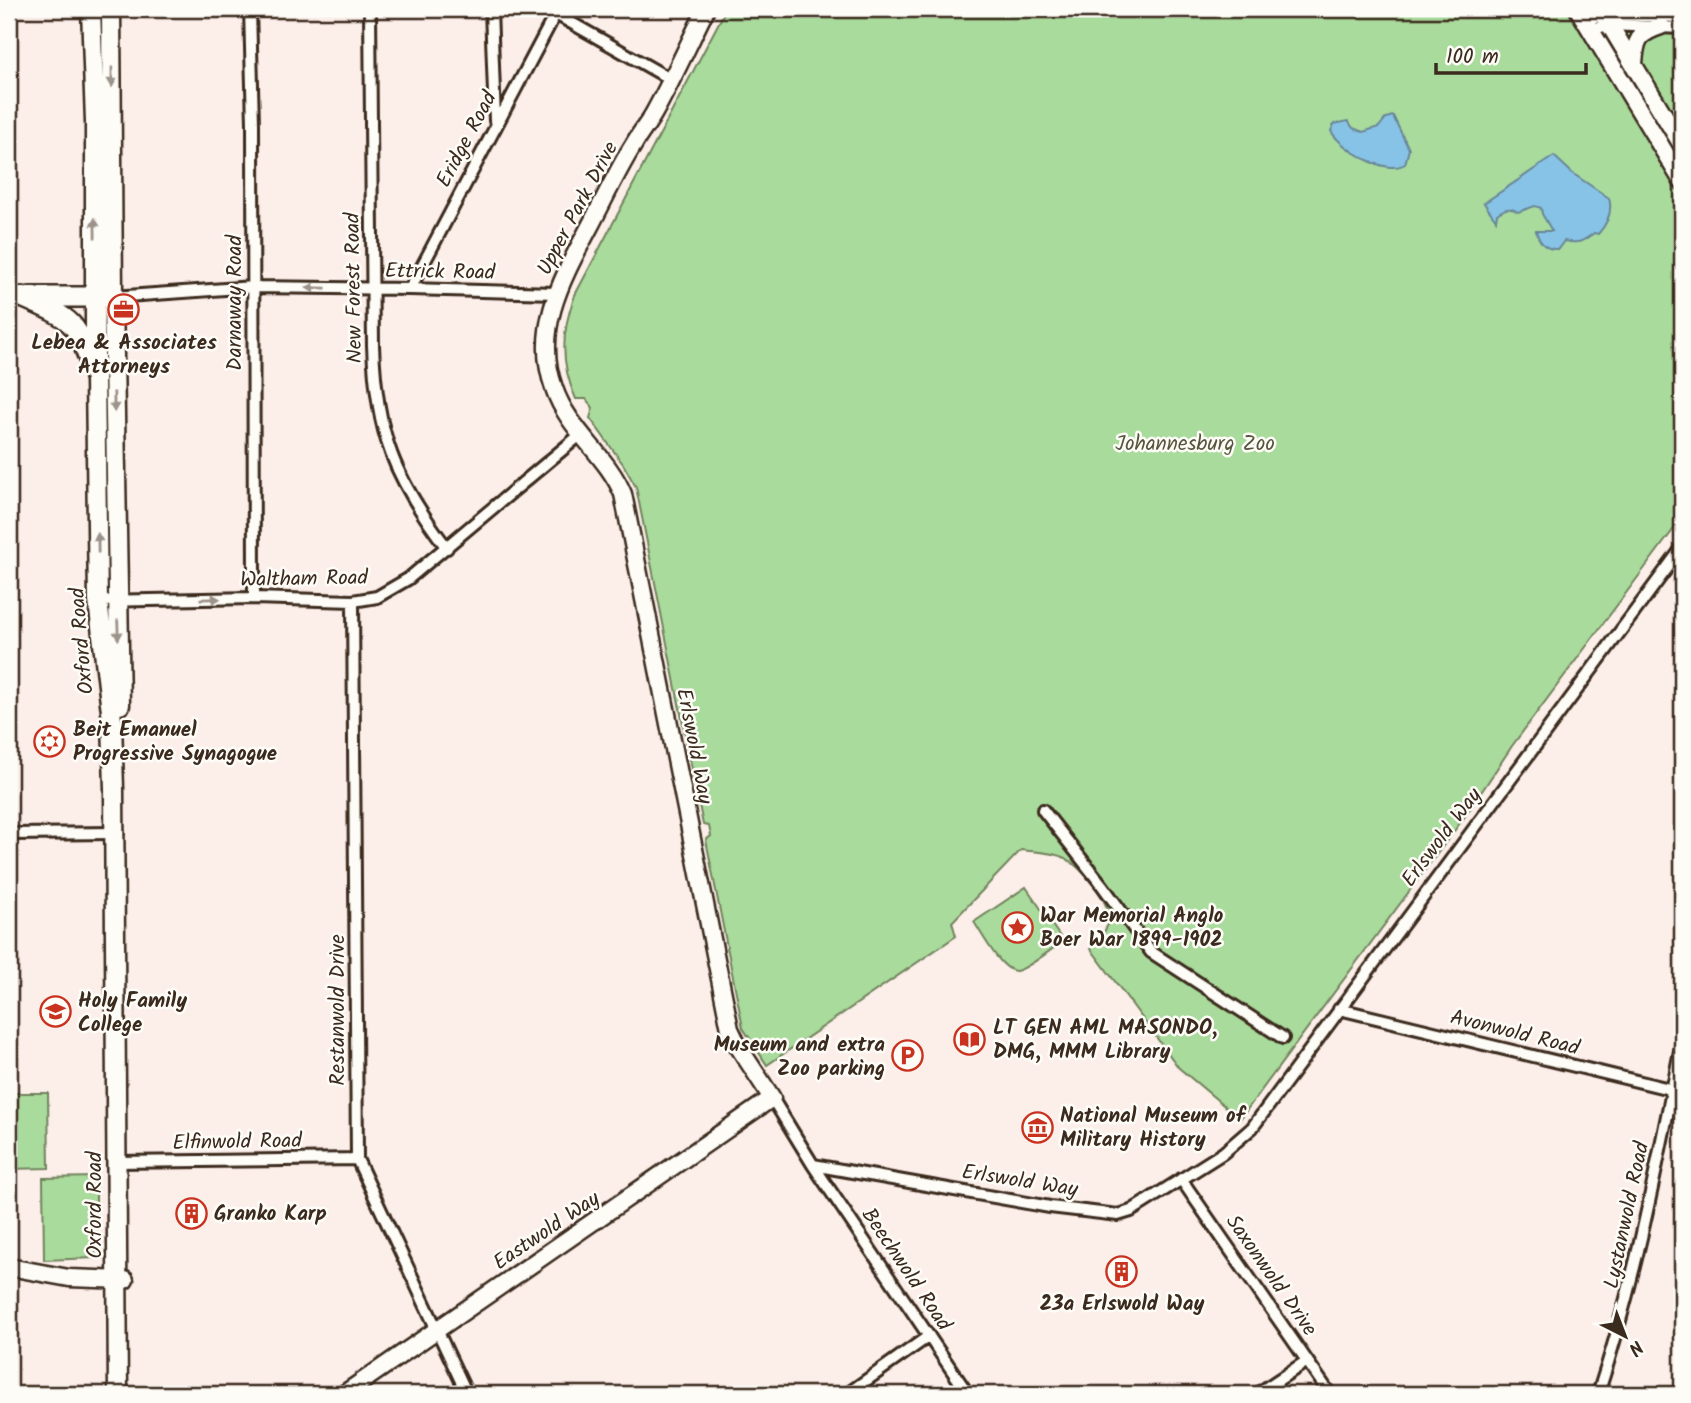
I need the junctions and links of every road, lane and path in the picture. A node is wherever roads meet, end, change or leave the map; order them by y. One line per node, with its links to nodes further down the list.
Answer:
1 (91, 9): 22 (main road, Oxford Road, one-way to 1)
2 (111, 9): 22 (main road, Oxford Road, one-way to 22)
3 (250, 9): 18 (street, Darnaway Road)
4 (370, 9): 19 (street, New Forest Road)
5 (491, 9): 15 (street)
6 (706, 9): 14 (main road, Upper Park Drive)
7 (553, 10): 14 (street); 15 (street, Eridge Road)
8 (1604, 16): 9 (street); 10 (street); 11 (street); 13 (main road)
9 (1682, 17)
10 (1585, 19): 17 (main road)
11 (1661, 26): 12 (street); 13 (main road)
12 (1682, 29)
13 (1634, 63): 16 (main road)
14 (670, 79): 21 (main road, Upper Park Drive)
15 (495, 123): 20 (street, Eridge Road)
16 (1682, 145)
17 (1682, 181)
18 (253, 287): 19 (street, Ettrick Road, one-way to 18); 22 (street, Ettrick Road); 27 (street, Darnaway Road)
19 (372, 289): 20 (street, Ettrick Road); 25 (street, New Forest Road)
20 (410, 289): 21 (street, Ettrick Road)
21 (556, 293): 24 (main road, Upper Park Drive)
22 (104, 297): 23 (main road, Oxford Road); 23 (highway); 29 (main road, Oxford Road, one-way to 29)
23 (95, 377): 28 (main road, Oxford Road, one-way to 23)
24 (580, 435): 25 (street, Waltham Road); 38 (main road, Erlswold Way)
25 (447, 548): 30 (street, Waltham Road)
26 (1682, 548): 34 (street, Erlswold Way)
27 (254, 598): 29 (street, Waltham Road, one-way to 27); 30 (street, Waltham Road)
28 (98, 601): 29 (street, Waltham Road); 32 (main road, Oxford Road)
29 (117, 601): 32 (main road, Oxford Road, one-way to 32)
30 (353, 601): 39 (street, Restanwold Drive)
31 (1043, 810): 35 (street)
32 (118, 833): 33 (street); 40 (main road, Oxford Road)
33 (9, 834)
34 (1339, 1009): 37 (street, Avonwold Road); 42 (street, Erlswold Way)
35 (1283, 1038)
36 (1682, 1041): 37 (street, Lystanwold Road)
37 (1677, 1091): 56 (street, Lystanwold Road)
38 (772, 1098): 41 (street, Erlswold Way); 45 (main road, Eastwold Way)
39 (357, 1159): 40 (street, Elfinwold Road); 45 (street, Restanwold Drive)
40 (120, 1162): 44 (main road, Oxford Road)
41 (813, 1165): 42 (street, Erlswold Way); 46 (street, Beechwold Road)
42 (1181, 1179): 47 (street, Saxonwold Drive)
43 (9, 1267): 44 (main road)
44 (121, 1280): 48 (main road, Oxford Road); 49 (main road, Oxford Road)
45 (438, 1328): 50 (main road, Eastwold Way); 51 (street, Restanwold Drive)
46 (929, 1336): 52 (street); 53 (street, Beechwold Road)
47 (1307, 1361): 54 (street); 55 (street, Saxonwold Drive)
48 (118, 1394)
49 (127, 1394)
50 (344, 1394)
51 (467, 1394)
52 (847, 1394)
53 (968, 1394)
54 (1257, 1394)
55 (1331, 1394)
56 (1598, 1394)

